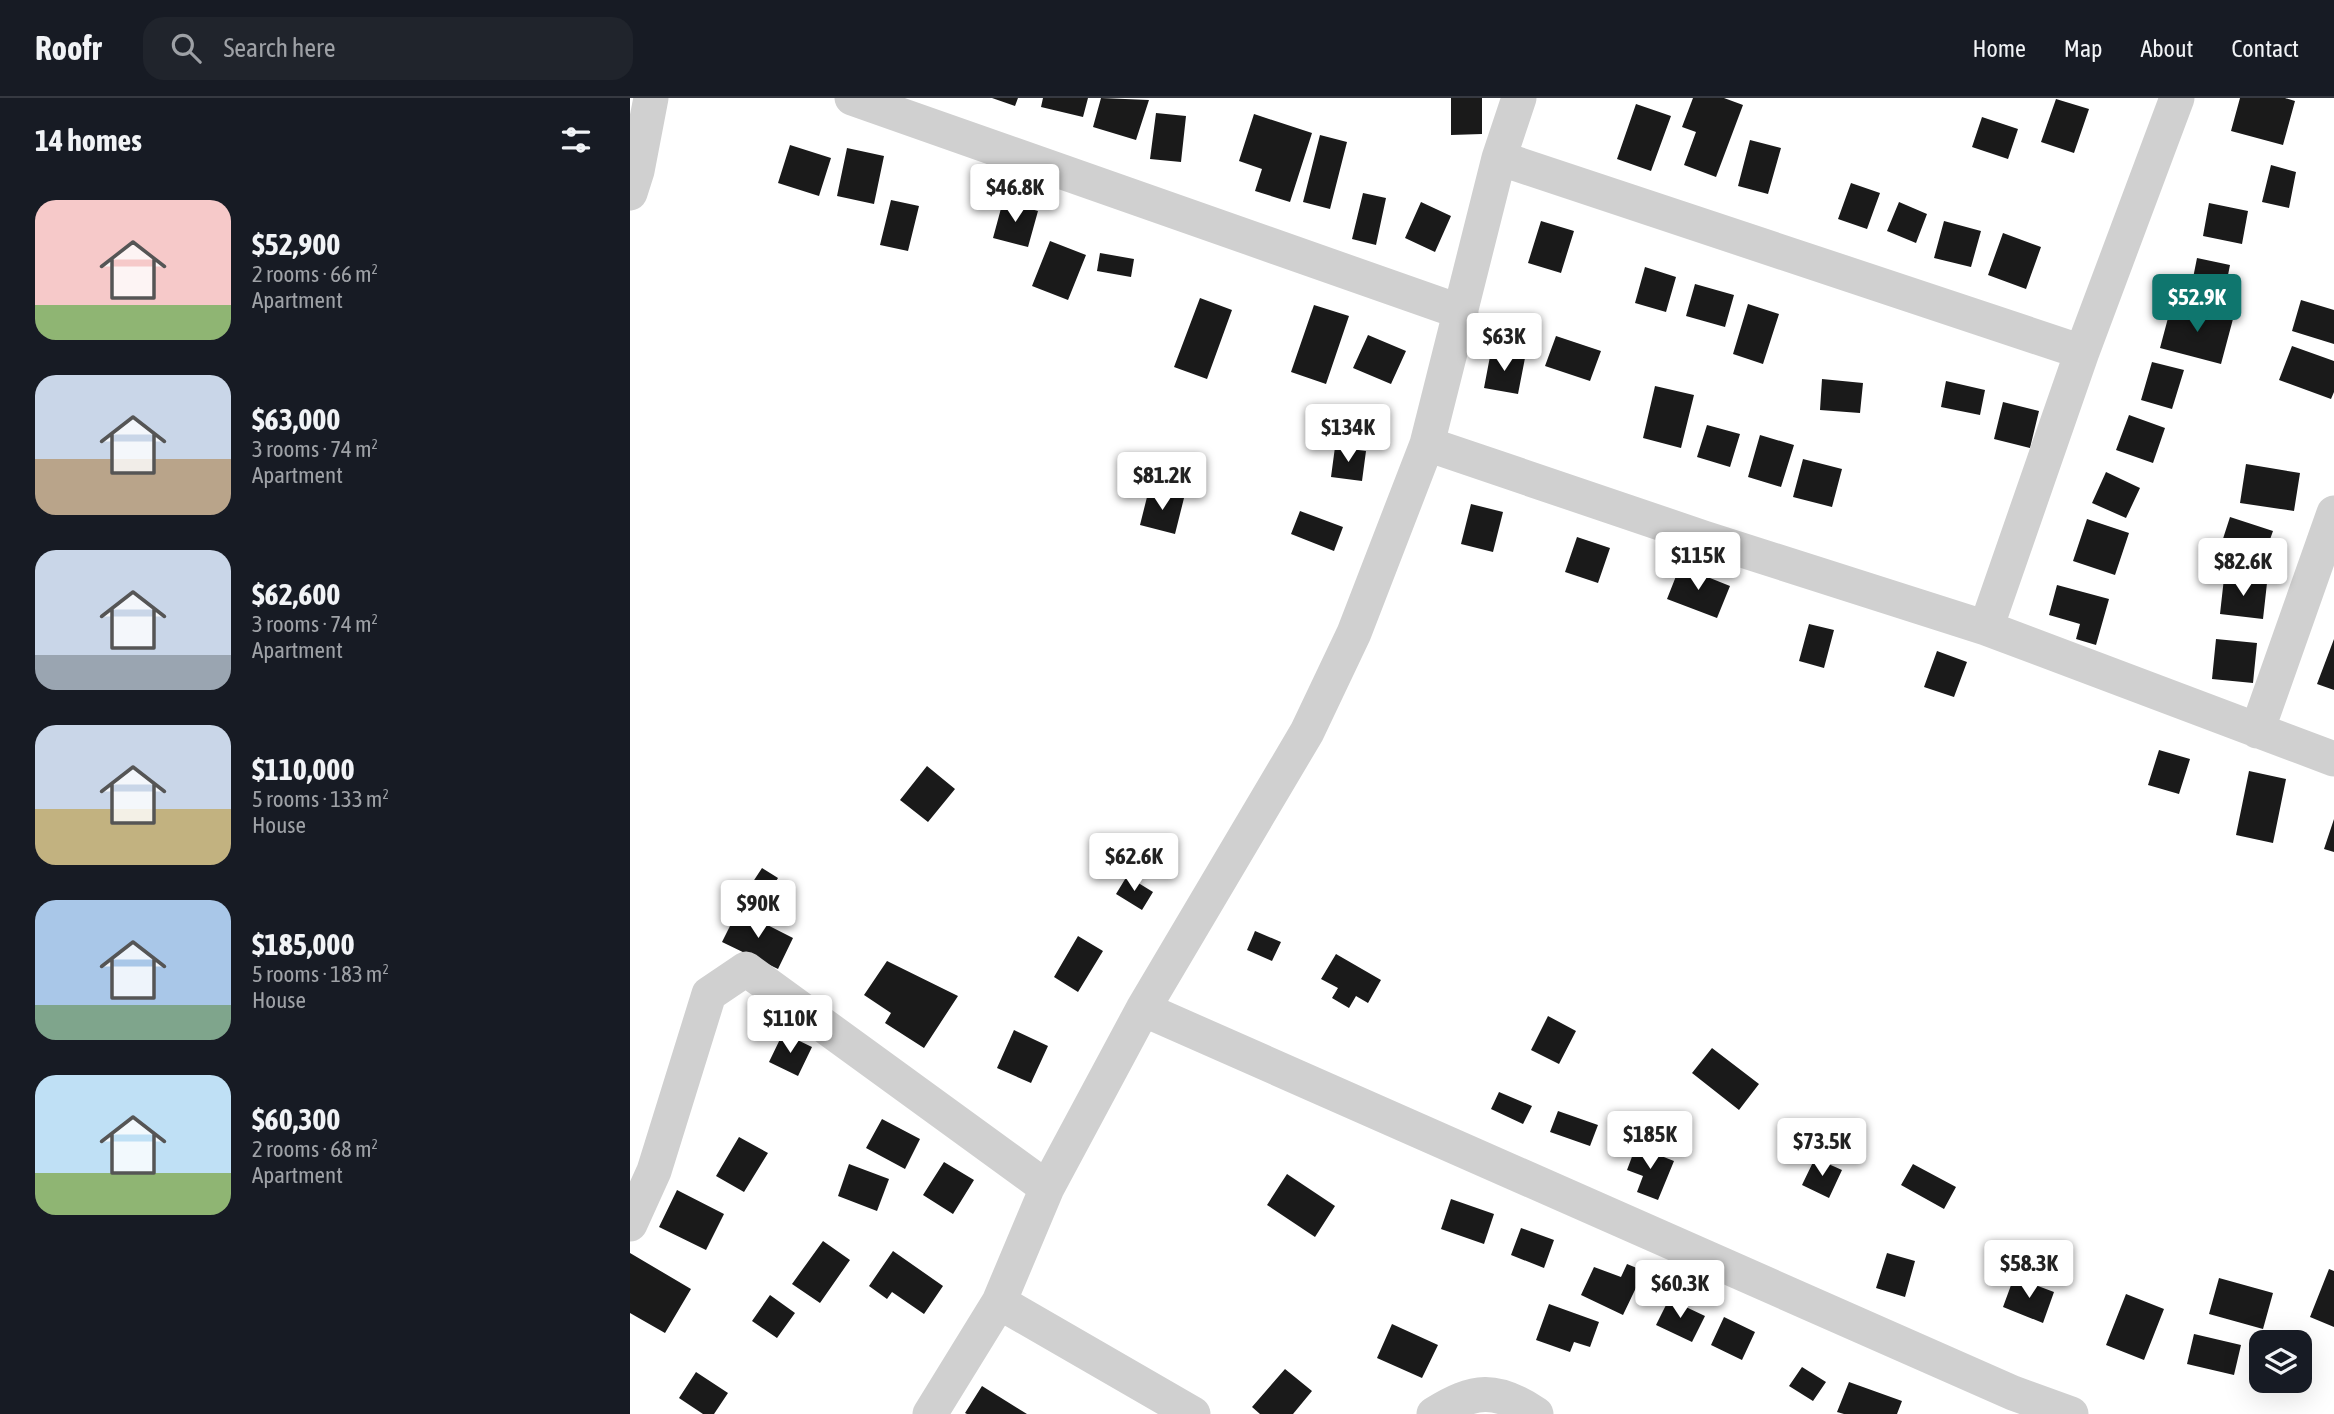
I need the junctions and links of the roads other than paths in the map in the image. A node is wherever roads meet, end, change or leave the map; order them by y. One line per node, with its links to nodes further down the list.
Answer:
1 (651, 98): 6 (street)
2 (852, 98): 7 (street)
3 (1519, 98): 5 (street)
4 (2177, 98): 8 (street)
5 (1499, 158): 7 (street); 8 (street)
6 (630, 193)
7 (1461, 312): 9 (street)
8 (2082, 352): 11 (street)
9 (1427, 444): 11 (street); 14 (street)
10 (2334, 513): 12 (street)
11 (1986, 628): 12 (street)
12 (2257, 731): 13 (street)
13 (2334, 759)
14 (1143, 1009): 15 (street); 22 (street)
15 (1047, 1188): 16 (street); 17 (street)
16 (630, 1224)
17 (999, 1302): 18 (street); 19 (street)
18 (930, 1414)
19 (1193, 1414)
20 (1434, 1414): 21 (street)
21 (1536, 1414)
22 (2071, 1414)

